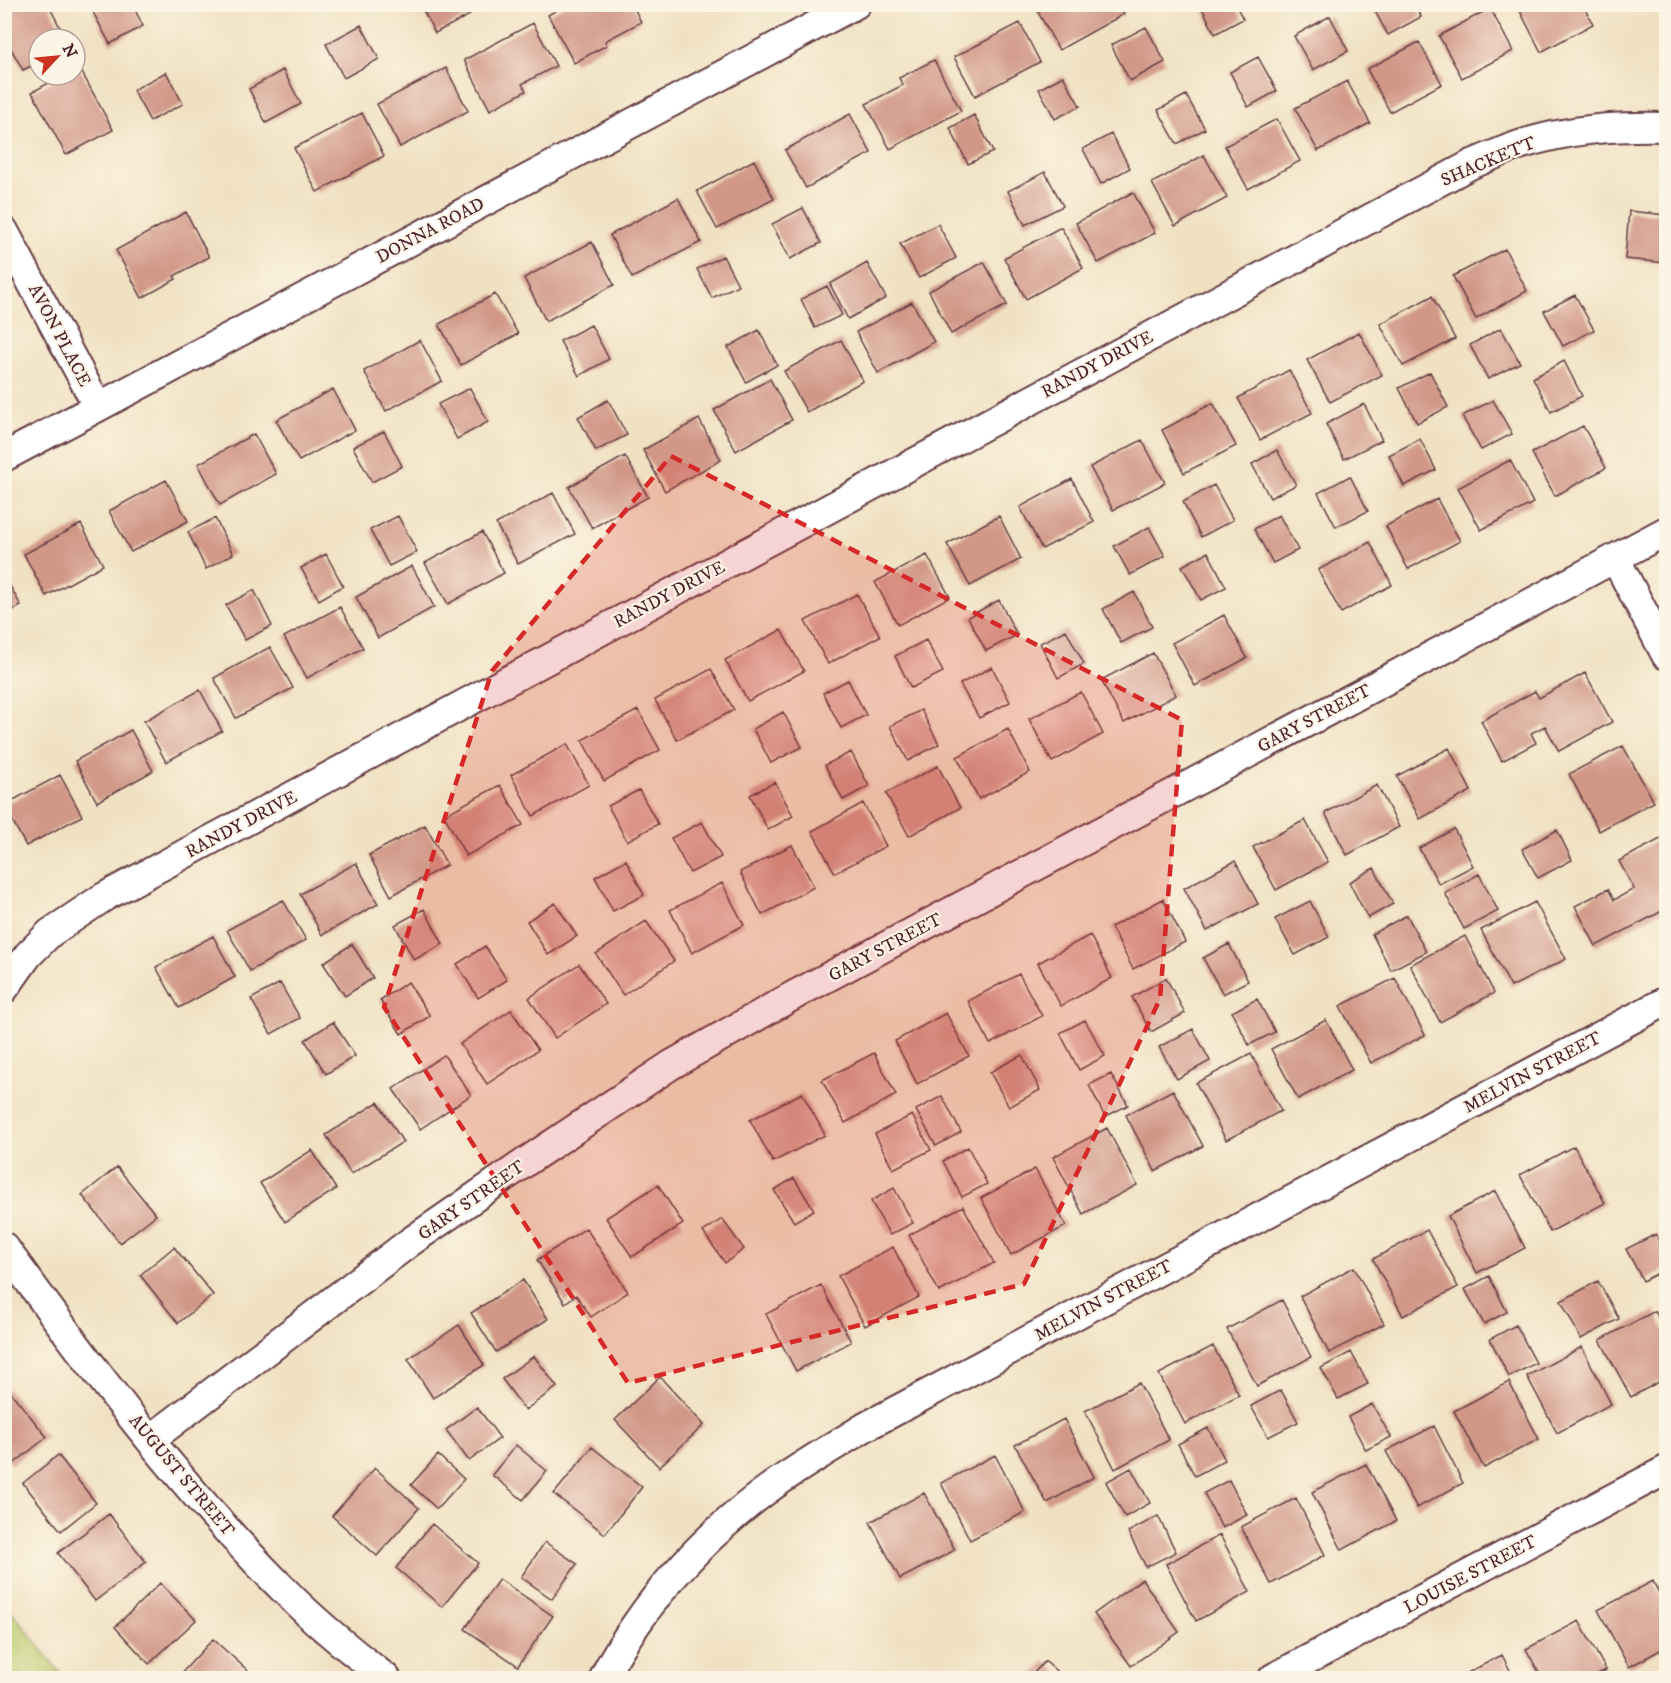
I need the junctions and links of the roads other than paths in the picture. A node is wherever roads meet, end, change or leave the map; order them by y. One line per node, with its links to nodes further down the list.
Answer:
1 (856, 4): 5 (street, DONNA ROAD)
2 (1666, 127): 3 (street, SHACKETT)
3 (1355, 226): 10 (street, RANDY DRIVE)
4 (4, 231): 5 (street, AVON PLACE)
5 (98, 407): 6 (street, DONNA ROAD)
6 (4, 457)
7 (1666, 531): 8 (street, GARY STREET)
8 (1615, 558): 9 (street); 13 (street, GARY STREET)
9 (1666, 655)
10 (4, 989)
11 (1666, 1001): 16 (street, MELVIN STREET)
12 (4, 1247): 13 (street, AUGUST STREET)
13 (151, 1439): 15 (street, AUGUST STREET)
14 (1666, 1470): 17 (street, LOUISE STREET)
15 (386, 1678)
16 (604, 1678)
17 (1273, 1678)

